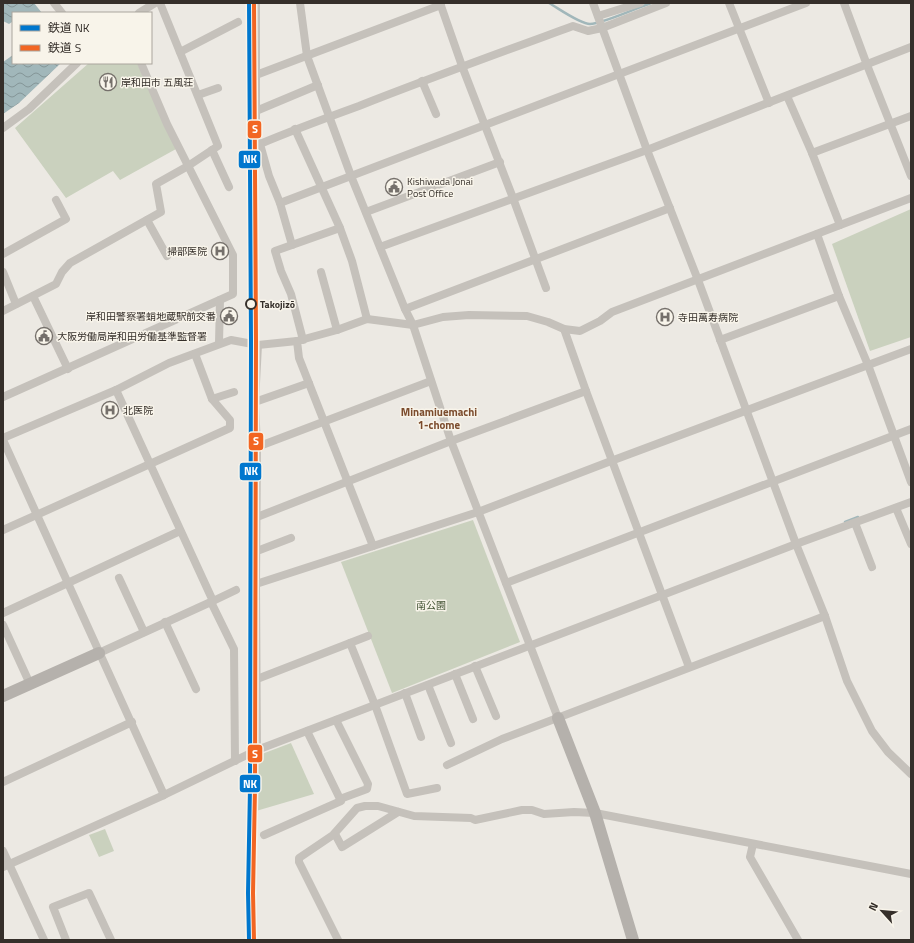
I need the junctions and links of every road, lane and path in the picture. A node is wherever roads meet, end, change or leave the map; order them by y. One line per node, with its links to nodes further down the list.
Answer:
1 (54, 3): 13 (street)
2 (155, 3): 14 (street)
3 (160, 3): 20 (street)
4 (256, 3): 26 (street)
5 (300, 3): 21 (street)
6 (593, 3): 15 (street)
7 (640, 3): 15 (street)
8 (666, 3): 17 (street)
9 (729, 3): 18 (street)
10 (806, 3): 18 (street)
11 (844, 3): 24 (street)
12 (441, 4): 21 (street); 25 (street)
13 (61, 12)
14 (141, 12)
15 (598, 17): 17 (street)
16 (238, 22): 20 (street)
17 (602, 28): 25 (street); 27 (street)
18 (739, 28): 27 (street); 33 (street)
19 (911, 47): 24 (street)
20 (180, 52): 31 (street)
21 (307, 56): 26 (street); 29 (street)
22 (76, 64): 40 (street)
23 (141, 64): 47 (street)
24 (867, 65): 32 (street); 38 (street)
25 (462, 66): 28 (street); 39 (street)
26 (256, 75): 34 (street)
27 (619, 75): 39 (street); 44 (street)
28 (422, 81): 35 (street); 37 (street)
29 (318, 86): 34 (street); 37 (street)
30 (218, 88): 31 (street)
31 (198, 95): 43 (street)
32 (787, 96): 33 (street); 45 (street)
33 (768, 103): 44 (street)
34 (256, 110): 42 (street)
35 (436, 114)
36 (911, 116): 38 (street)
37 (330, 117): 41 (street); 48 (street)
38 (890, 124): 45 (street); 49 (street)
39 (486, 126): 46 (street); 48 (street)
40 (3, 128)
41 (295, 129): 42 (street); 51 (street)
42 (260, 144): 55 (street)
43 (212, 150): 47 (street); 50 (street)
44 (647, 150): 52 (street); 56 (street)
45 (812, 153): 59 (street)
46 (500, 162): 52 (street); 57 (street)
47 (188, 166): 58 (street); 73 (street)
48 (351, 176): 51 (street); 57 (street)
49 (911, 176)
50 (229, 187)
51 (323, 188): 55 (street); 60 (street)
52 (513, 198): 63 (street); 66 (street)
53 (911, 198): 59 (street)
54 (56, 200): 64 (street)
55 (280, 203): 62 (street)
56 (670, 208): 66 (street); 69 (street)
57 (366, 212): 63 (street)
58 (148, 220): 65 (street); 71 (street)
59 (840, 225): 61 (street)
60 (340, 228): 62 (street); 77 (street)
61 (817, 234): 69 (street); 72 (street)
62 (292, 245): 81 (street)
63 (380, 247): 75 (street)
64 (3, 254)
65 (167, 256)
66 (536, 260): 70 (street); 75 (street)
67 (3, 272): 74 (street)
68 (320, 272): 80 (street)
69 (698, 280): 79 (street); 82 (street)
70 (546, 288)
71 (33, 296): 74 (street); 88 (street)
72 (839, 296): 82 (street); 87 (street)
73 (220, 300): 83 (street); 88 (street)
74 (16, 304): 76 (street)
75 (405, 309): 78 (street)
76 (3, 311)
77 (367, 319): 78 (street); 80 (street)
78 (413, 325): 79 (street); 89 (street)
79 (564, 329): 92 (street)
80 (337, 330): 81 (street)
81 (300, 340): 84 (street); 90 (street)
82 (720, 340): 97 (street)
83 (220, 343): 84 (street); 86 (street)
84 (258, 345): 96 (street)
85 (911, 348): 87 (street)
86 (195, 354): 91 (street); 95 (street)
87 (868, 365): 97 (street); 100 (street)
88 (68, 369): 94 (street)
89 (431, 381): 98 (street); 102 (street)
90 (309, 383): 96 (street); 98 (street)
91 (116, 390): 101 (street); 105 (street)
92 (586, 391): 102 (street); 104 (street)
93 (234, 392): 95 (street)
94 (3, 398)
95 (212, 399): 105 (street)
96 (255, 402): 103 (street)
97 (746, 411): 104 (street); 108 (street)
98 (324, 422): 103 (street); 106 (street)
99 (911, 429): 100 (street)
100 (894, 436): 107 (street); 108 (street)
101 (3, 439): 112 (street)
102 (451, 441): 106 (street); 111 (street)
103 (257, 448): 113 (street)
104 (611, 461): 111 (street); 117 (street)
105 (149, 464): 112 (street); 116 (street)
106 (347, 482): 113 (street); 121 (street)
107 (911, 482)
108 (773, 483): 117 (street); 119 (street)
109 (911, 502): 110 (street)
110 (896, 508): 114 (street); 120 (street)
111 (478, 512): 121 (street); 126 (street)
112 (37, 514): 115 (street); 125 (street)
113 (257, 517): 122 (street)
114 (855, 523): 119 (street); 123 (street)
115 (3, 530)
116 (180, 531): 125 (street); 130 (street)
117 (638, 533): 126 (street); 129 (street)
118 (291, 538): 122 (street)
119 (796, 544): 129 (street); 132 (street)
120 (911, 544)
121 (372, 546): 127 (street)
122 (257, 550): 127 (street)
123 (872, 567)
124 (119, 578): 135 (street)
125 (67, 582): 131 (street); 139 (street)
126 (506, 583): 138 (street)
127 (256, 584): 143 (street)
128 (236, 590): 130 (street)
129 (661, 595): 138 (street); 141 (street)
130 (212, 601): 133 (street); 159 (street)
131 (3, 613)
132 (825, 616): 141 (street); 161 (street)
133 (165, 622): 135 (street); 146 (street)
134 (3, 624): 144 (street)
135 (144, 632): 139 (street)
136 (368, 636): 137 (street)
137 (350, 643): 143 (street); 149 (street)
138 (530, 645): 140 (street); 151 (street)
139 (99, 653): 144 (street); 154 (street)
140 (475, 666): 142 (street); 150 (street)
141 (688, 667): 151 (street)
142 (455, 674): 145 (street); 152 (street)
143 (257, 679): 158 (street)
144 (30, 684): 148 (street)
145 (428, 684): 147 (street); 157 (street)
146 (196, 688)
147 (405, 693): 149 (street); 156 (street)
148 (3, 696)
149 (375, 705): 153 (street); 163 (street)
150 (496, 716)
151 (558, 718): 160 (street); 167 (street)
152 (473, 719)
153 (336, 720): 155 (street); 165 (street)
154 (132, 722): 162 (street); 164 (street)
155 (307, 731): 158 (street); 165 (street)
156 (421, 737)
157 (451, 742)
158 (257, 750): 159 (street)
159 (235, 761): 164 (street)
160 (446, 764)
161 (911, 774)
162 (3, 782)
163 (436, 788)
164 (164, 794): 172 (street)
165 (340, 799): 169 (street)
166 (398, 812): 167 (street); 168 (street); 168 (street)
167 (594, 813): 170 (street); 178 (street)
168 (335, 834): 177 (street)
169 (264, 835)
170 (753, 844): 173 (street); 179 (street)
171 (3, 851): 172 (street)
172 (6, 865): 174 (street)
173 (911, 874)
174 (44, 940)
175 (66, 940): 176 (street)
176 (111, 940)
177 (338, 940)
178 (633, 940)
179 (798, 940)

